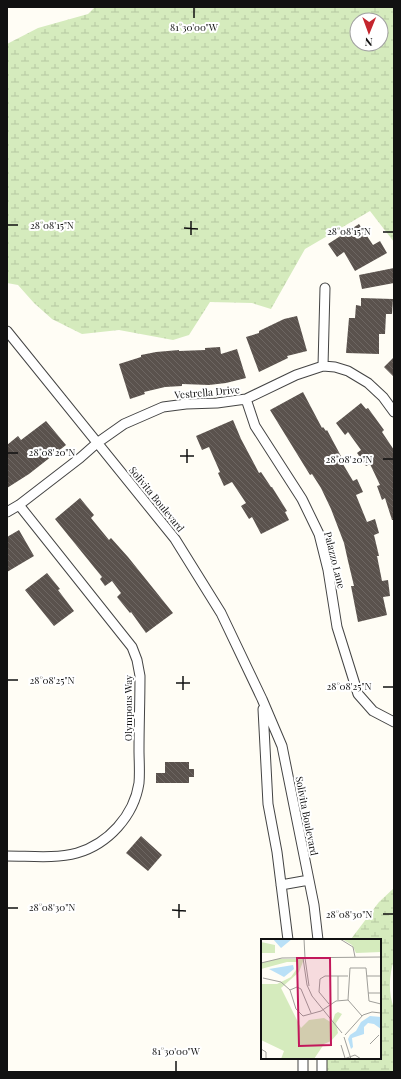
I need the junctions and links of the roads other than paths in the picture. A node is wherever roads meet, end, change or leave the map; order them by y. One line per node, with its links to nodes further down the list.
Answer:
1 (325, 288): 3 (street)
2 (7, 331): 6 (street, Solivita Boulevard)
3 (323, 366): 4 (street, Vestrella Drive); 5 (street, Vestrella Drive)
4 (246, 399): 6 (street, Vestrella Drive); 10 (street, Palazzo Lane)
5 (394, 412)
6 (97, 443): 7 (street, Vestrella Drive); 9 (street, Solivita Boulevard)
7 (19, 505): 8 (street, Vestrella Drive); 11 (street, Olympous Way)
8 (7, 512)
9 (262, 699): 12 (street, Solivita Boulevard); 13 (street, Solivita Boulevard)
10 (394, 722)
11 (7, 856)
12 (309, 880): 13 (street); 15 (street, Solivita Boulevard)
13 (281, 885): 14 (street, Solivita Boulevard)
14 (288, 939)
15 (318, 939)
16 (303, 1059): 18 (street)
17 (322, 1059): 19 (street)
18 (304, 1072)
19 (322, 1072)

